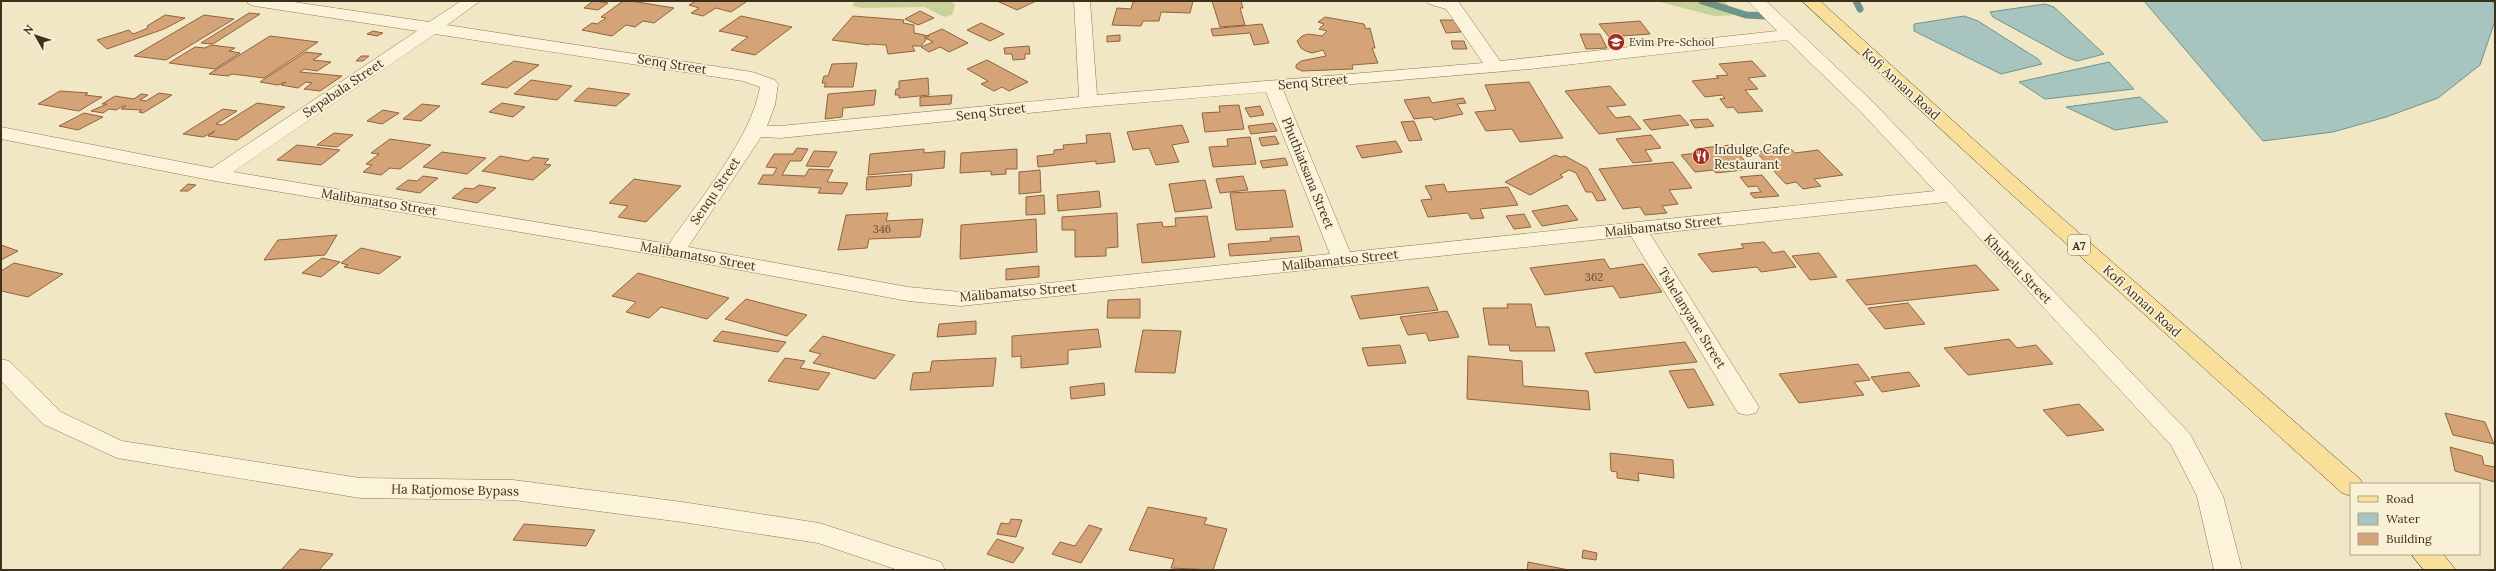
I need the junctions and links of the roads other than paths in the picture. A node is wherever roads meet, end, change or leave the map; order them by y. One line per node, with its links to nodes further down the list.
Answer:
1 (255, 1): 7 (street, Senq Street)
2 (472, 1): 7 (street, Sepabala Street)
3 (1082, 1): 11 (street)
4 (1435, 1): 9 (street)
5 (1756, 1): 8 (street, Khubelu Street)
6 (1810, 1): 21 (main road, Kofi Annan Road / A7)
7 (432, 28): 12 (street, Senq Street); 14 (street, Sepabala Street)
8 (1793, 34): 9 (street, Senq Street); 15 (street, Khubelu Street)
9 (1495, 67): 10 (street, Senq Street)
10 (1272, 85): 11 (street, Senq Street); 18 (street, Phuthiatsana Street)
11 (1088, 101): 12 (street, Senq Street)
12 (755, 131): 17 (street, Senqu Street)
13 (1, 133): 14 (street, Malibamatso Street)
14 (215, 175): 17 (street, Malibamatso Street)
15 (1949, 196): 16 (street, Malibamatso Street); 24 (street, Khubelu Street)
16 (1637, 229): 18 (street, Malibamatso Street); 20 (street, Tshelanyane Street)
17 (675, 252): 18 (street, Malibamatso Street)
18 (1343, 260)
19 (1, 367): 23 (street, Ha Ratjomose Bypass)
20 (1747, 407)
21 (2350, 485)
22 (2426, 555): 25 (main road)
23 (931, 570)
24 (2228, 570)
25 (2442, 570)

